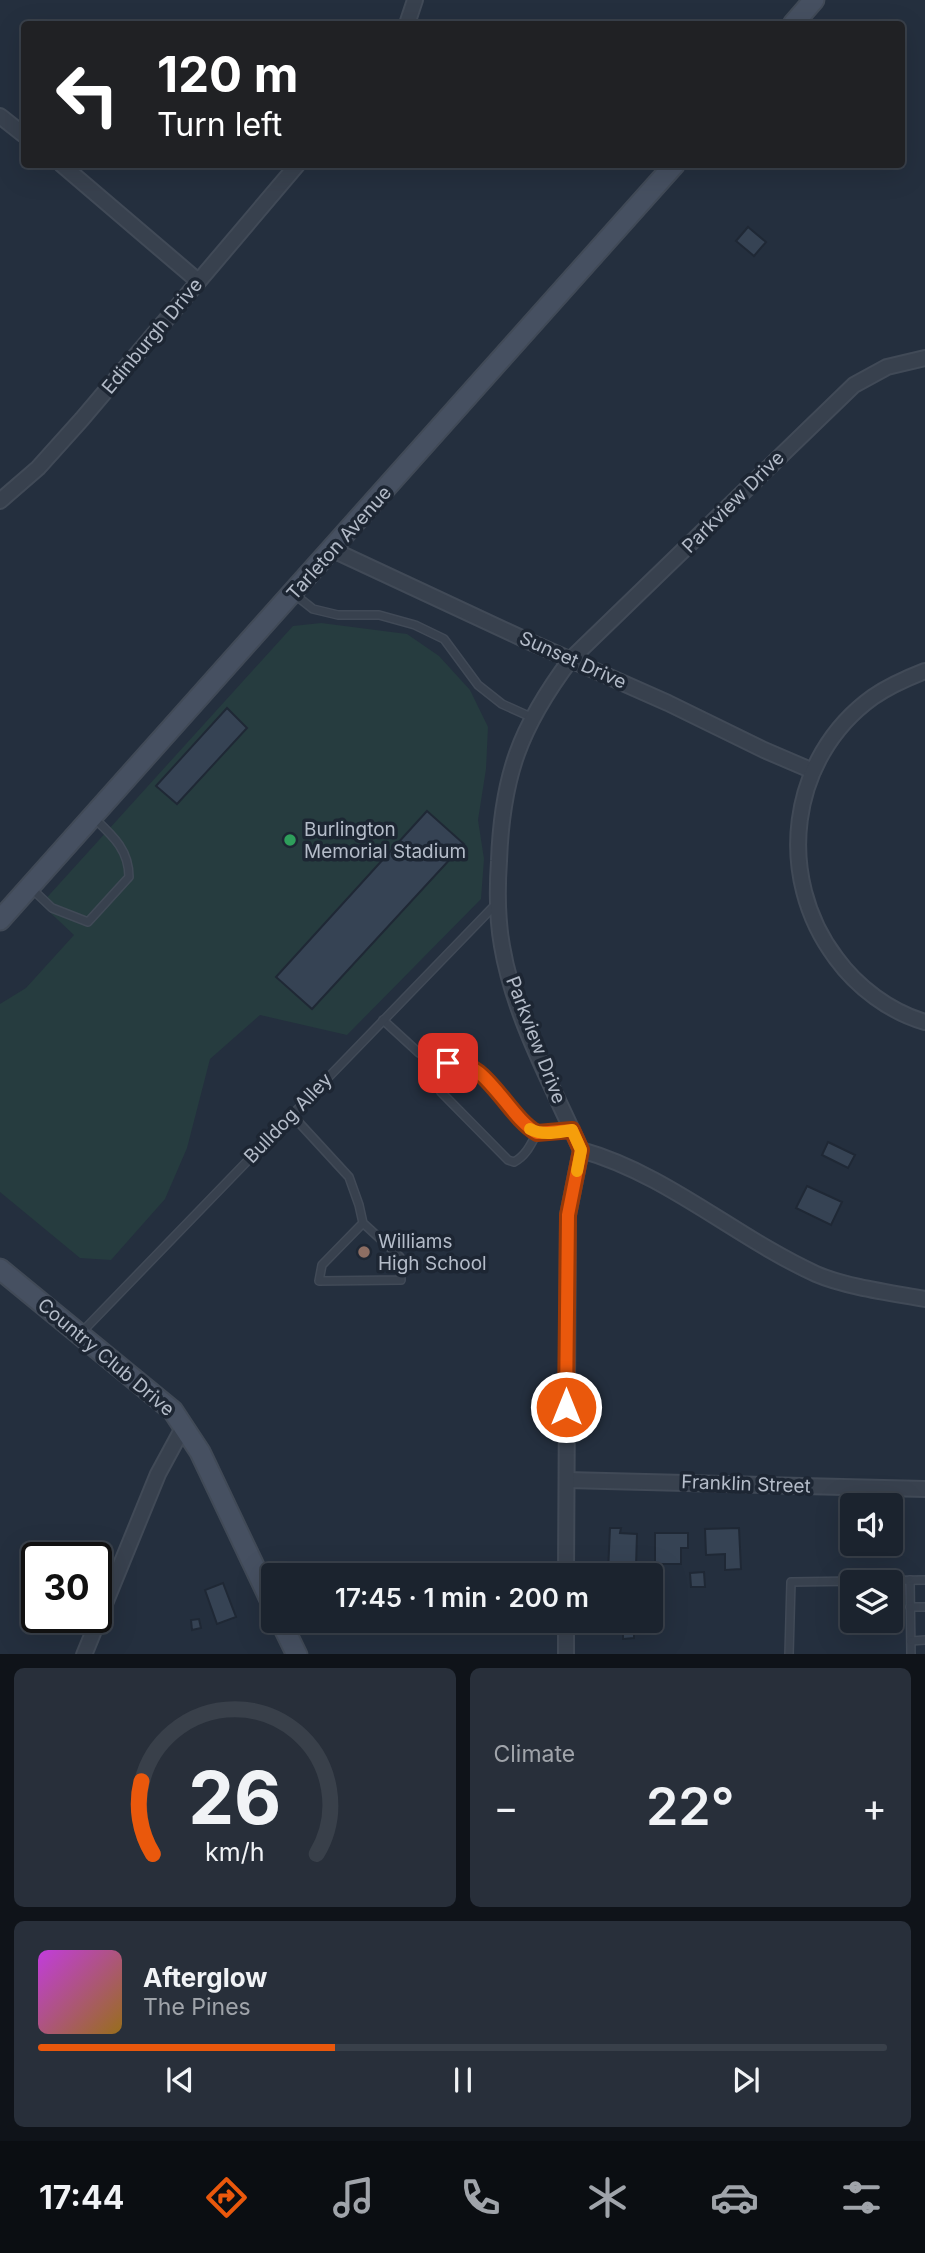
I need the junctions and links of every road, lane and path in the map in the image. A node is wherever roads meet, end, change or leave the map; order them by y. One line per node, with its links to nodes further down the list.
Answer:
1 (415, 0): 3 (street)
2 (814, 0): 4 (street)
3 (408, 21)
4 (796, 21)
5 (1, 118): 6 (street)
6 (21, 133)
7 (66, 168): 10 (street)
8 (295, 168): 10 (street, Edinburgh Drive)
9 (671, 168): 13 (street, Tarleton Avenue)
10 (198, 281): 12 (street, Edinburgh Drive)
11 (925, 358): 15 (street, Parkview Drive)
12 (0, 501)
13 (333, 550): 14 (street, Tarleton Avenue); 15 (street, Sunset Drive)
14 (294, 594): 17 (lane); 19 (street, Tarleton Avenue)
15 (571, 659): 17 (street, Parkview Drive); 18 (street, Sunset Drive)
16 (925, 671): 18 (street)
17 (533, 718): 21 (street, Parkview Drive)
18 (813, 771): 24 (street)
19 (92, 817): 20 (street, Tarleton Avenue); 20 (lane)
20 (30, 887): 22 (street, Tarleton Avenue)
21 (497, 903): 23 (lane, Bulldog Alley); 29 (street, Parkview Drive)
22 (0, 920)
23 (383, 1020): 25 (lane); 28 (lane, Bulldog Alley)
24 (925, 1022)
25 (419, 1054)
26 (430, 1064): 27 (lane)
27 (438, 1071): 30 (lane); 30 (lane)
28 (292, 1115): 32 (lane); 35 (lane, Bulldog Alley)
29 (572, 1130): 30 (lane); 31 (street, Parkview Drive)
30 (537, 1133)
31 (581, 1150): 34 (street); 37 (street)
32 (363, 1223): 32 (lane)
33 (0, 1269): 35 (street, Country Club Drive)
34 (925, 1299)
35 (80, 1334): 36 (street, Country Club Drive)
36 (184, 1426): 42 (street, Country Club Drive); 49 (street)
37 (567, 1480): 38 (street, Franklin Street); 39 (street)
38 (925, 1489)
39 (566, 1563)
40 (909, 1580): 41 (lane); 43 (lane); 52 (lane)
41 (925, 1580)
42 (261, 1581)
43 (910, 1606): 44 (lane); 48 (lane)
44 (925, 1607)
45 (286, 1633): 50 (street)
46 (566, 1633): 51 (street)
47 (925, 1640): 48 (lane)
48 (911, 1641): 53 (lane)
49 (84, 1654)
50 (296, 1654)
51 (566, 1654)
52 (789, 1654)
53 (911, 1654)

